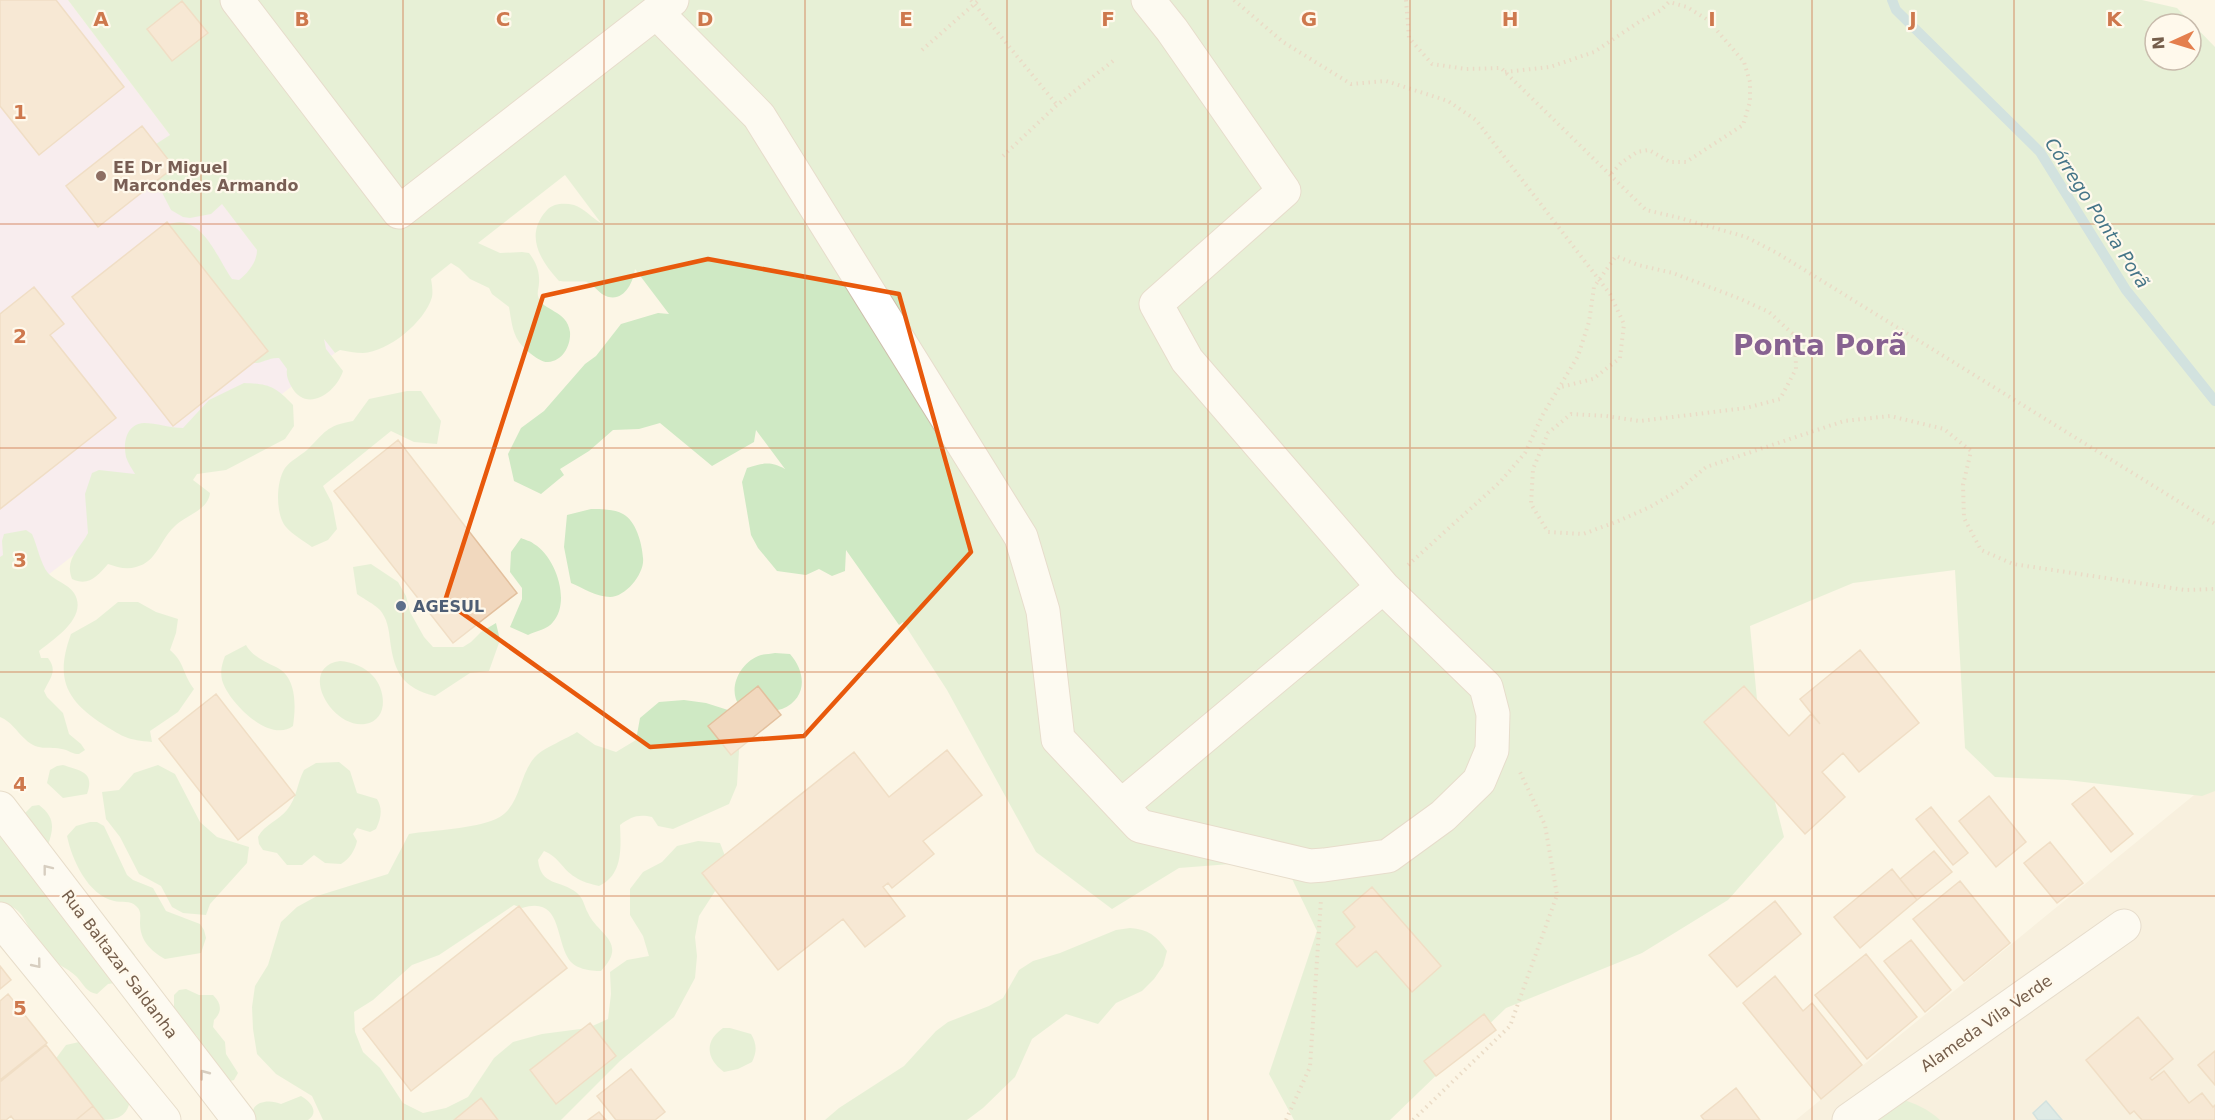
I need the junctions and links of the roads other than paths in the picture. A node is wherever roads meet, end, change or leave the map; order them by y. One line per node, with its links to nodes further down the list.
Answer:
1 (237, 0): 3 (street)
2 (1148, 0): 4 (street)
3 (665, 6): 5 (street)
4 (1383, 587): 5 (street); 5 (street)
5 (1121, 806)
6 (0, 808): 9 (street, Rua Baltazar Saldanha, one-way to 6)
7 (0, 919): 10 (street, one-way to 10)
8 (2124, 926): 11 (street, Alameda Vila Verde)
9 (230, 1116)
10 (164, 1120)
11 (1849, 1120)

